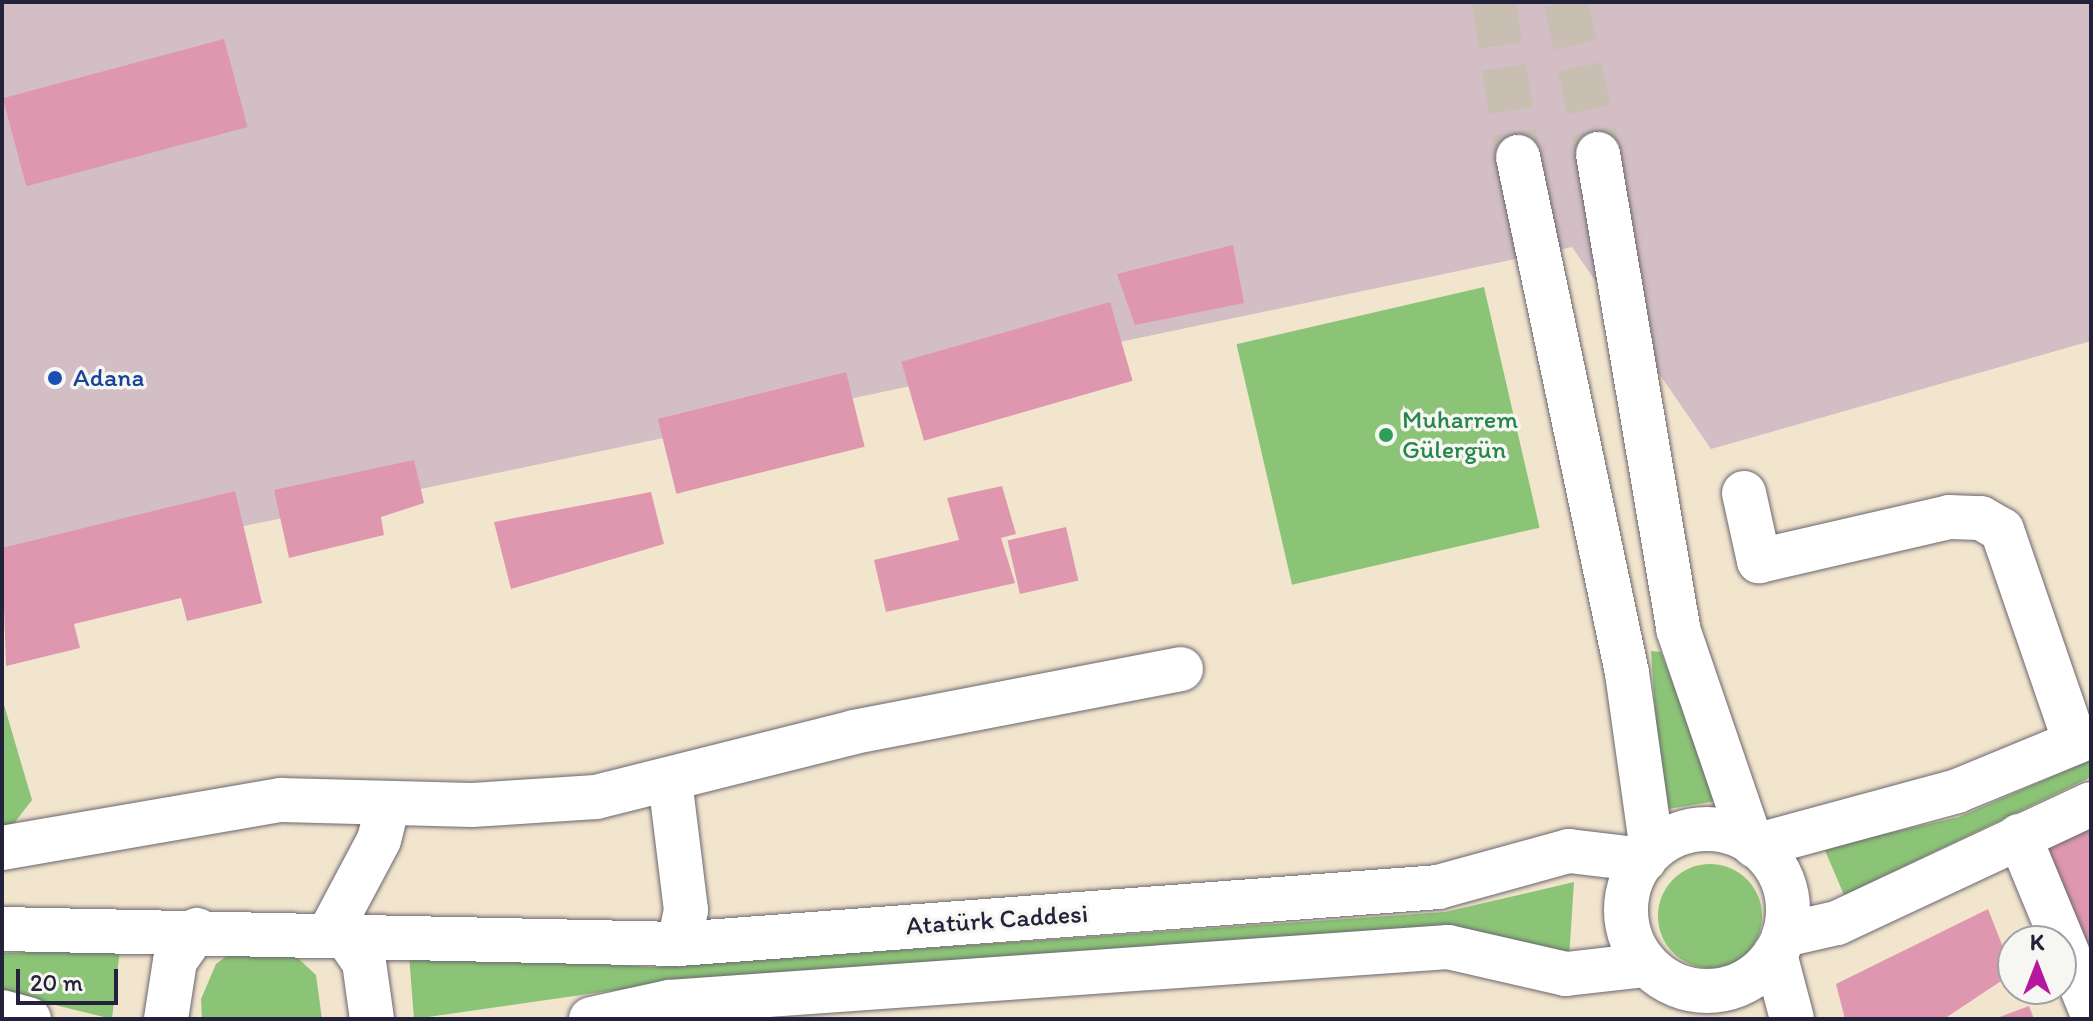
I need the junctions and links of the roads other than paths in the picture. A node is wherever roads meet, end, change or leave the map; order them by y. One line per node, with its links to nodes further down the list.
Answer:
1 (1598, 154): 10 (main road)
2 (1518, 157): 12 (main road)
3 (1744, 493): 5 (main road)
4 (1181, 669): 6 (main road)
5 (2083, 739): 10 (main road)
6 (670, 780): 8 (main road); 16 (main road)
7 (2091, 804): 9 (main road)
8 (388, 805): 11 (main road); 15 (main road)
9 (2019, 836): 17 (main road); 19 (main road)
10 (1753, 844): 12 (main road); 17 (main road)
11 (2, 848)
12 (1648, 855): 16 (main road, Atatürk Caddesi); 18 (main road)
13 (2, 929): 14 (main road)
14 (197, 930): 15 (main road, Atatürk Caddesi); 22 (main road)
15 (337, 934): 16 (main road, Atatürk Caddesi); 23 (main road)
16 (679, 944)
17 (1780, 945): 18 (main road); 26 (main road)
18 (1654, 972): 24 (main road); 25 (main road)
19 (2091, 1010)
20 (2, 1012): 21 (main road)
21 (29, 1019)
22 (166, 1019)
23 (372, 1019)
24 (591, 1019)
25 (1687, 1019)
26 (1792, 1019)

